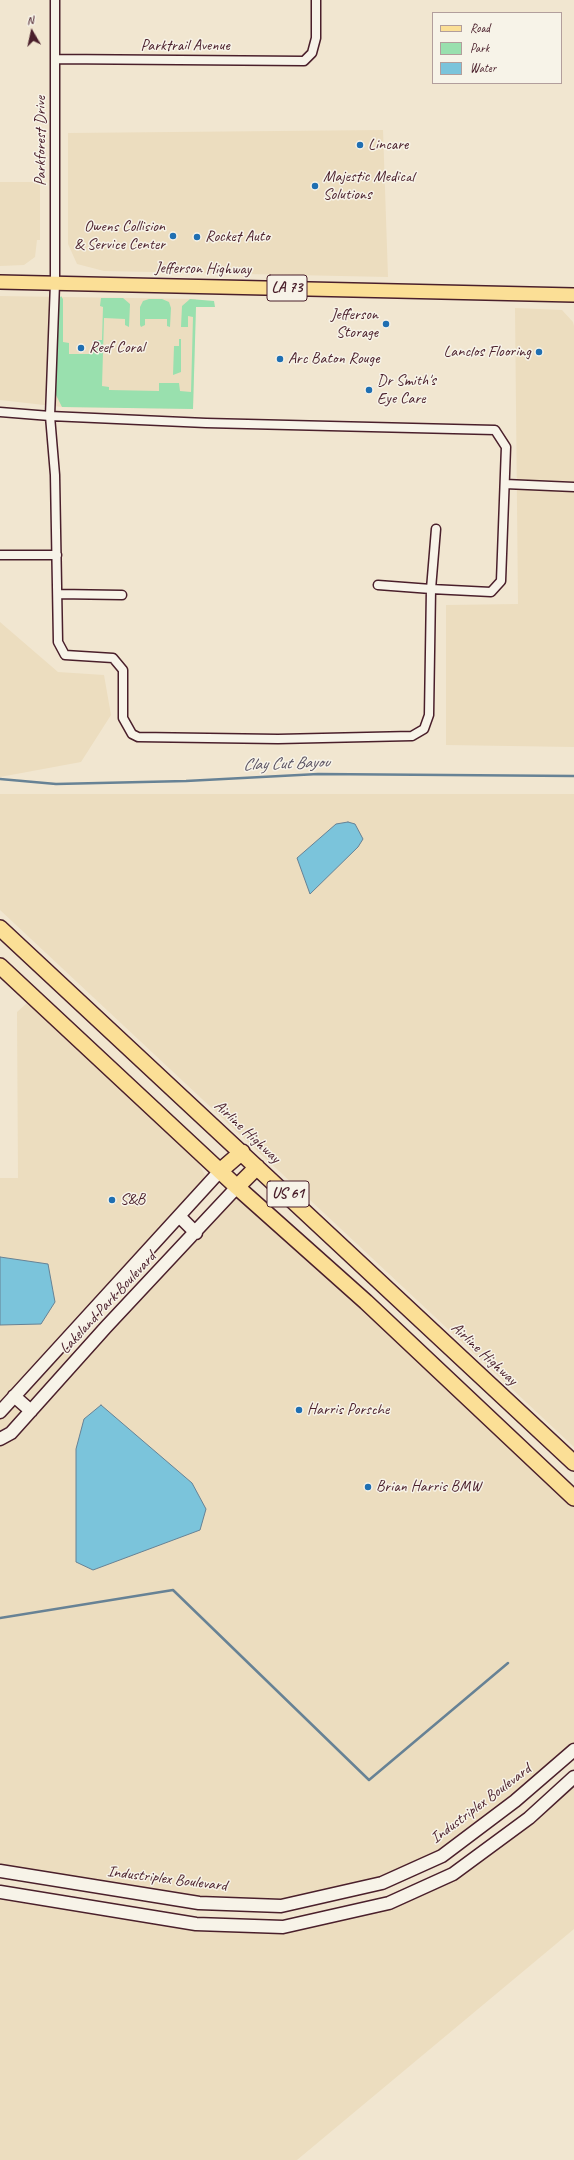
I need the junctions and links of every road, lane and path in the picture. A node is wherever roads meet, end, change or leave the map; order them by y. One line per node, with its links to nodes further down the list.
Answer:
1 (55, 0): 3 (street, Parkforest Drive)
2 (316, 0): 3 (street, Parktrail Avenue)
3 (55, 60): 5 (street, Parkforest Drive)
4 (0, 282): 5 (main road, Jefferson Highway / LA 73)
5 (55, 283): 6 (main road, Jefferson Highway / LA 73); 8 (street, Parkforest Drive)
6 (574, 295)
7 (0, 412): 8 (street)
8 (50, 416): 9 (street); 13 (street, Parkforest Drive)
9 (505, 484): 10 (street); 15 (street)
10 (574, 487)
11 (436, 529): 15 (street)
12 (0, 555): 13 (street)
13 (57, 555): 16 (street, Parkforest Drive)
14 (378, 585): 15 (street)
15 (431, 589): 16 (street, Parkforest Drive)
16 (58, 594): 17 (street)
17 (122, 595)
18 (0, 928): 20 (highway, Airline Highway / US 61)
19 (0, 966): 22 (highway, US 61)
20 (242, 1152): 21 (highway, Airline Highway / US 61); 22 (highway)
21 (258, 1167): 23 (highway); 26 (highway, Airline Highway / US 61)
22 (220, 1171): 23 (highway, US 61); 24 (street, Lakeland Park Boulevard)
23 (237, 1187): 25 (street, Lakeland Park Boulevard); 28 (highway, US 61)
24 (179, 1216): 25 (street); 27 (street, Lakeland Park Boulevard)
25 (196, 1233): 29 (street, Lakeland Park Boulevard)
26 (345, 1248): 28 (highway); 36 (highway, Airline Highway / US 61)
27 (145, 1252): 29 (street); 30 (street, Lakeland Park Boulevard)
28 (325, 1265): 37 (highway, US 61)
29 (160, 1269): 31 (street, Lakeland Park Boulevard)
30 (90, 1312): 31 (street); 32 (street, Lakeland Park Boulevard)
31 (106, 1327): 33 (street, Lakeland Park Boulevard)
32 (14, 1396): 33 (street); 34 (street, Lakeland Park Boulevard)
33 (31, 1411): 35 (street, Lakeland Park Boulevard)
34 (0, 1412)
35 (0, 1439)
36 (574, 1463)
37 (574, 1498)
38 (574, 1750): 40 (street, Industriplex Boulevard)
39 (574, 1777): 41 (street)
40 (0, 1870)
41 (0, 1892)

